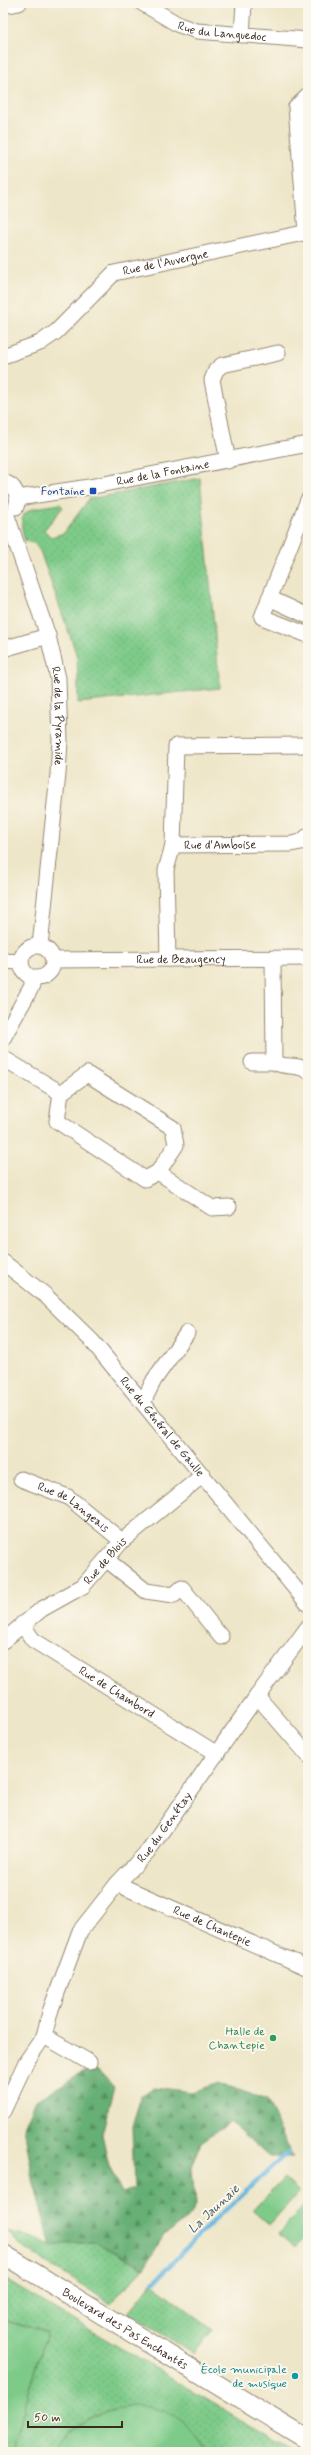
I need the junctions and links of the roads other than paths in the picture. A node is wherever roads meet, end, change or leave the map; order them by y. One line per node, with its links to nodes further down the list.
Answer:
1 (19, 3): 4 (street)
2 (142, 3): 5 (street, Rue du Languedoc)
3 (244, 3): 5 (street)
4 (3, 6)
5 (242, 35): 6 (street, Rue du Languedoc)
6 (308, 40)
7 (308, 96): 8 (street)
8 (307, 232): 10 (street, Rue de l'Auvergne)
9 (278, 353): 12 (street)
10 (3, 356)
11 (307, 448): 12 (street, Rue de la Fontaine)
12 (228, 461): 14 (street, Rue de la Fontaine)
13 (3, 482): 14 (street)
14 (18, 498): 16 (street)
15 (308, 500): 17 (street)
16 (5, 516): 20 (street, Rue de la Pyramide)
17 (269, 598): 18 (street); 19 (street)
18 (308, 616)
19 (308, 635)
20 (48, 636): 21 (street); 25 (street, Rue de la Pyramide)
21 (3, 649)
22 (308, 745): 24 (street)
23 (308, 836): 24 (street, Rue d'Amboise)
24 (173, 845): 28 (street, Rue d'Amboise)
25 (40, 946): 30 (street); 31 (street)
26 (273, 958): 27 (street, Rue de Beaugency); 28 (street, Rue de Beaugency); 36 (street)
27 (308, 958)
28 (168, 959): 30 (street, Rue de Beaugency)
29 (3, 960): 31 (street)
30 (53, 960): 32 (street)
31 (21, 962): 32 (street)
32 (32, 978): 33 (street)
33 (3, 1038)
34 (3, 1058): 38 (street)
35 (252, 1062): 36 (street)
36 (274, 1062): 37 (street)
37 (308, 1070)
38 (61, 1093): 39 (street); 39 (street)
39 (158, 1172): 40 (street)
40 (229, 1207)
41 (3, 1262): 43 (street, Rue du Général de Gaulle)
42 (188, 1332): 43 (street)
43 (143, 1402): 44 (street, Rue du Général de Gaulle)
44 (203, 1475): 46 (street, Rue de Blois); 48 (street, Rue du Général de Gaulle)
45 (21, 1479): 46 (street, Rue de Langeais)
46 (122, 1541): 47 (street, Rue de Blois)
47 (107, 1560): 49 (street, Rue de Blois); 51 (street)
48 (308, 1603)
49 (22, 1624): 52 (street, Rue de Blois); 54 (street, Rue de Chambord)
50 (308, 1628): 53 (street, Rue du Genétay)
51 (221, 1637)
52 (3, 1641)
53 (257, 1696): 54 (street, Rue du Genétay); 55 (street)
54 (217, 1754): 56 (street, Rue du Genétay)
55 (308, 1755)
56 (117, 1884): 57 (street, Rue de Chantepie); 58 (street, Rue du Genétay)
57 (308, 1968)
58 (44, 2036): 59 (street); 60 (street, Rue du Genétay)
59 (89, 2062)
60 (3, 2111)
61 (3, 2254): 62 (main road, Boulevard des Pas Enchantés)
62 (308, 2440)

